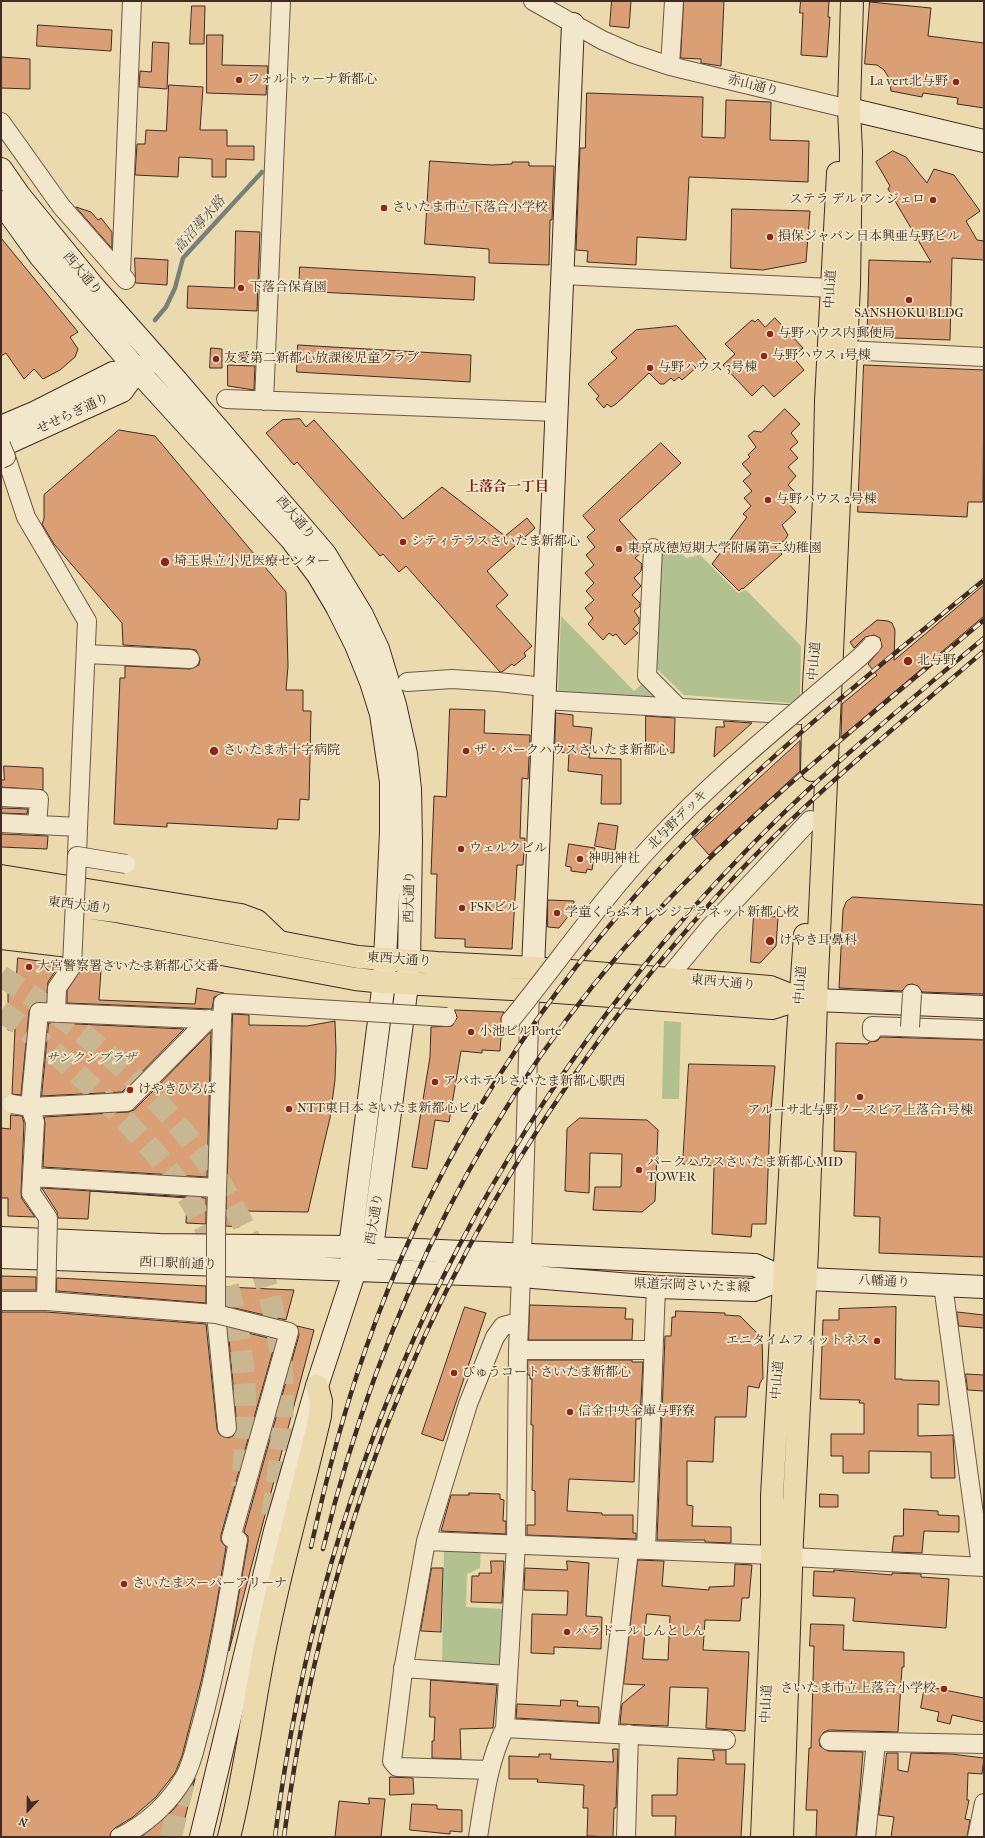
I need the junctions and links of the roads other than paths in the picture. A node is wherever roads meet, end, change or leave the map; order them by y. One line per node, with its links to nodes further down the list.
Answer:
1 (132, 1): 9 (street)
2 (281, 1): 20 (street)
3 (533, 1): 6 (street, 赤山通り)
4 (674, 1): 7 (street)
5 (852, 1): 8 (main road, 中山道)
6 (573, 24): 7 (street, 赤山通り); 13 (street)
7 (670, 66): 8 (street, 赤山通り)
8 (848, 109): 10 (street, 赤山通り); 14 (main road, 中山道); 15 (main road, 中山道)
9 (1, 122)
10 (984, 141)
11 (1, 169): 17 (street, 西大通り)
12 (1, 202): 18 (street, 西大通り)
13 (563, 275): 14 (street); 21 (street)
14 (832, 288): 31 (main road, 中山道)
15 (846, 350): 16 (street); 31 (main road, 中山道)
16 (984, 357)
17 (157, 358): 18 (street, せせらぎ通り); 46 (street, 西大通り)
18 (137, 370): 22 (street, せせらぎ通り); 23 (street, せせらぎ通り); 45 (street, 西大通り)
19 (226, 399): 20 (street)
20 (264, 401): 21 (street)
21 (557, 412): 29 (street)
22 (1, 427)
23 (2, 452): 26 (street)
24 (653, 548): 30 (street)
25 (872, 645): 58 (street, 北与野デッキ, bridge)
26 (86, 654): 27 (street); 36 (street)
27 (190, 659)
28 (407, 682): 29 (street)
29 (540, 693): 30 (street); 47 (street)
30 (678, 708): 31 (street)
31 (822, 716): 33 (main road, 中山道); 53 (main road, 中山道)
32 (1, 797): 35 (street)
33 (810, 820): 48 (street); 53 (main road, 中山道)
34 (1, 823): 35 (street)
35 (37, 825): 36 (street)
36 (78, 827): 37 (street)
37 (77, 856): 38 (street, bridge); 55 (street, bridge)
38 (126, 864)
39 (1, 876): 43 (main road)
40 (1, 897): 43 (main road, 東西大通り)
41 (1, 917): 44 (main road, 東西大通り)
42 (1, 938): 44 (main road)
43 (279, 942): 45 (main road, 東西大通り)
44 (257, 960): 49 (main road, 東西大通り)
45 (386, 960): 46 (main road, 東西大通り); 49 (street, 西大通り)
46 (409, 962): 47 (main road, 東西大通り); 50 (street, 西大通り)
47 (533, 968): 48 (main road, 東西大通り)
48 (666, 979): 53 (main road, 東西大通り)
49 (384, 982): 50 (main road, 東西大通り); 67 (street, 西大通り)
50 (407, 985): 51 (main road, 東西大通り); 68 (street, 西大通り)
51 (530, 990): 53 (main road, 東西大通り); 70 (street)
52 (912, 994): 59 (street, bridge)
53 (808, 1000): 54 (street); 72 (main road, 中山道); 73 (main road, 中山道)
54 (984, 1007)
55 (56, 1013): 57 (street, bridge); 63 (street, bridge)
56 (447, 1017): 57 (street, bridge)
57 (216, 1019): 63 (street, bridge); 65 (street, bridge)
58 (511, 1020)
59 (910, 1027): 60 (street); 61 (street)
60 (984, 1030)
61 (872, 1032)
62 (1, 1104): 63 (street, bridge)
63 (30, 1106): 64 (street, bridge)
64 (32, 1177): 65 (street, bridge); 78 (street, bridge)
65 (217, 1188): 79 (street, bridge)
66 (1, 1238): 67 (street, 西口駅前通り)
67 (350, 1248): 68 (street, 県道宗岡さいたま線); 71 (street, 西大通り)
68 (372, 1248): 70 (street, 県道宗岡さいたま線); 71 (street, 西大通り)
69 (1, 1257): 71 (street, 西口駅前通り)
70 (522, 1266): 71 (street, 県道宗岡さいたま線); 72 (street, 県道宗岡さいたま線); 75 (street, 県道宗岡さいたま線); 80 (street)
71 (355, 1270): 83 (street)
72 (784, 1278): 73 (street, 八幡通り); 75 (street, 県道宗岡さいたま線); 88 (main road, 中山道)
73 (805, 1278): 74 (street, 八幡通り); 88 (main road, 中山道)
74 (943, 1285): 76 (street, 八幡通り); 89 (street)
75 (656, 1287): 82 (street)
76 (984, 1287)
77 (1, 1301): 78 (street, bridge)
78 (46, 1301): 79 (street, bridge)
79 (216, 1314): 84 (street); 101 (street, bridge)
80 (519, 1322): 81 (street); 85 (street)
81 (518, 1350): 82 (street); 86 (street)
82 (652, 1350): 87 (street)
83 (317, 1386): 102 (street); 103 (main road)
84 (227, 1428)
85 (426, 1540): 86 (street); 90 (street)
86 (516, 1544): 87 (street); 91 (street)
87 (637, 1550): 88 (street); 93 (street)
88 (782, 1556): 89 (street); 106 (main road, 中山道); 107 (main road, 中山道)
89 (982, 1566)
90 (403, 1668): 91 (street); 99 (street)
91 (507, 1675): 92 (street)
92 (504, 1728): 93 (street); 99 (street)
93 (608, 1733): 94 (street)
94 (629, 1734): 95 (street); 105 (street)
95 (726, 1740)
96 (829, 1741): 97 (street)
97 (876, 1742): 98 (street); 108 (street)
98 (984, 1744)
99 (490, 1770): 104 (street)
100 (984, 1803): 109 (street)
101 (129, 1835)
102 (201, 1837)
103 (229, 1837)
104 (478, 1837)
105 (626, 1837)
106 (762, 1837)
107 (782, 1837)
108 (866, 1837)
109 (977, 1837)

